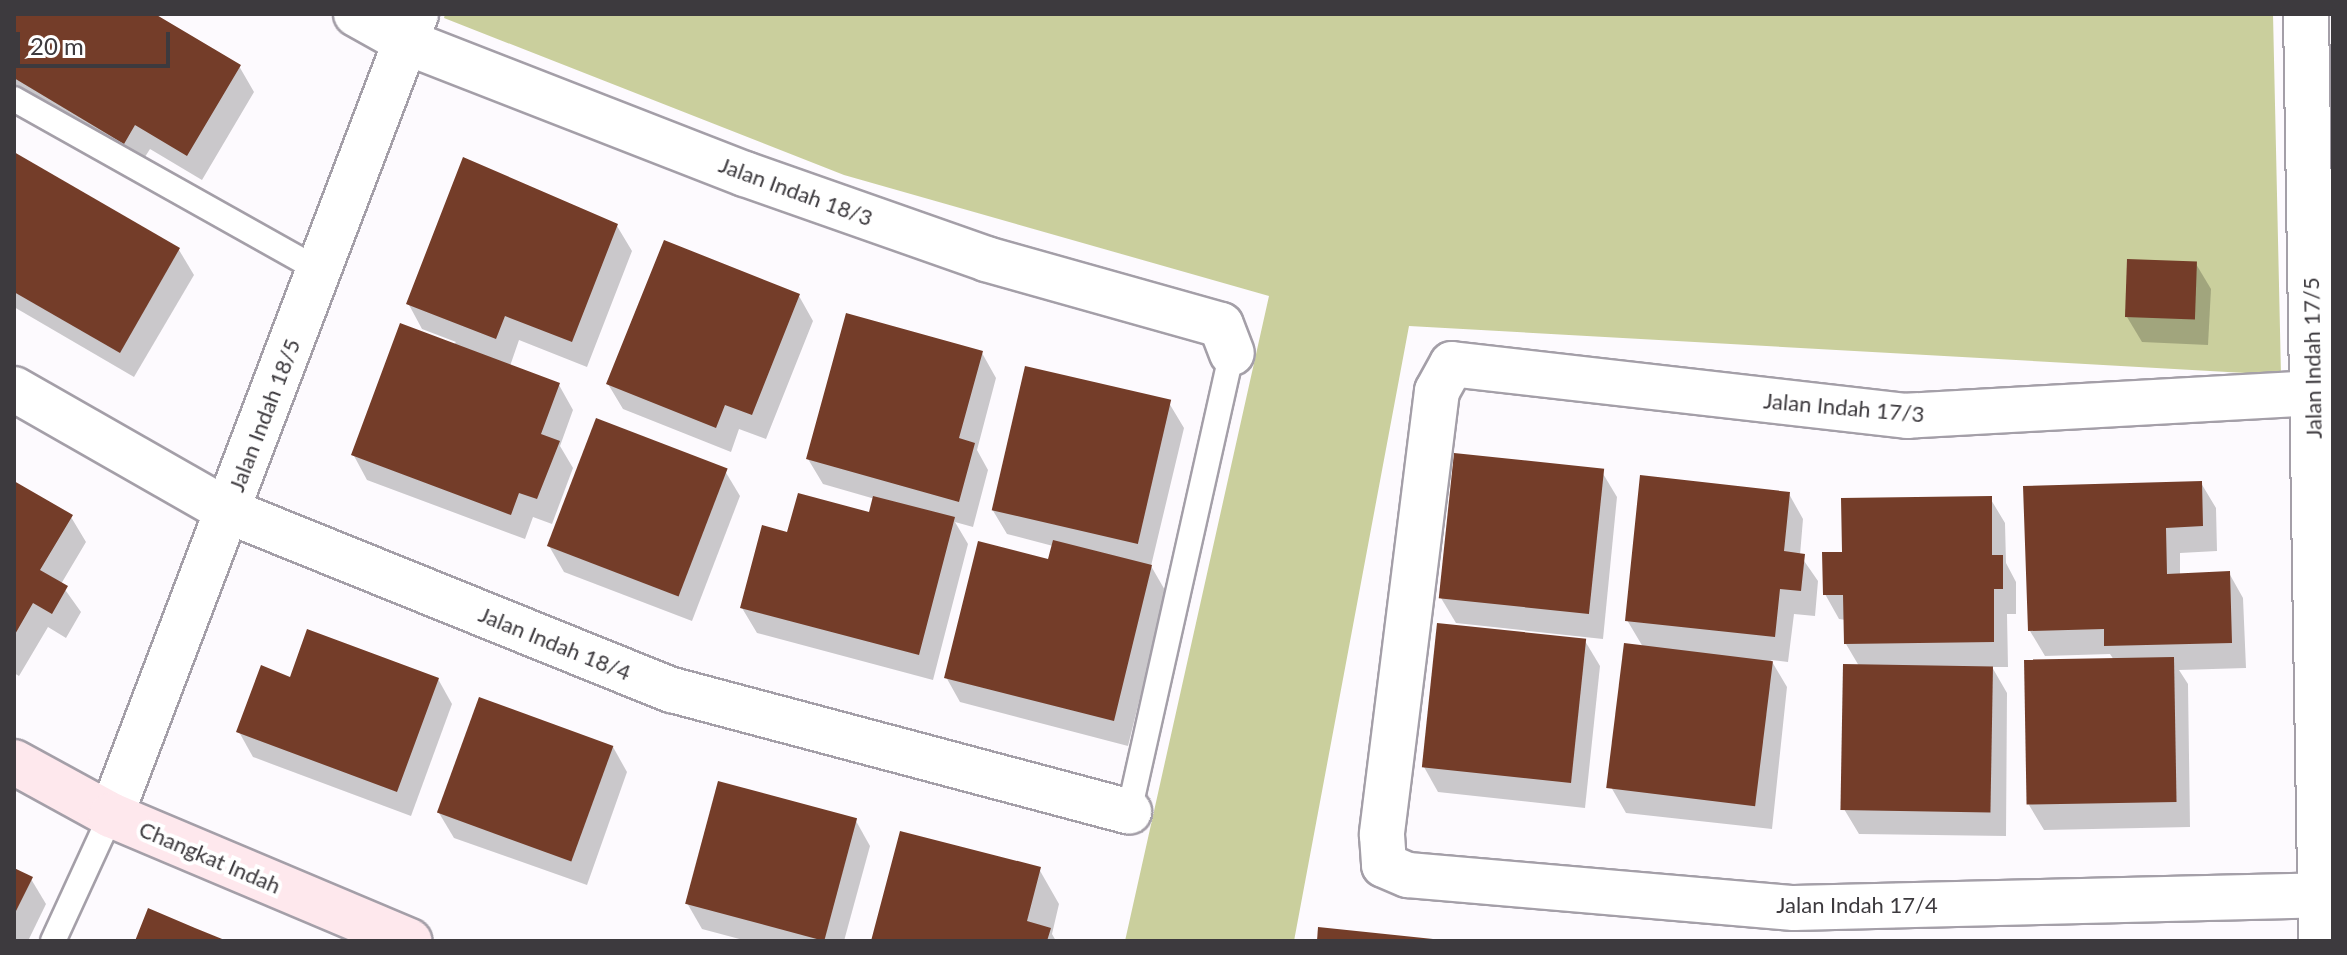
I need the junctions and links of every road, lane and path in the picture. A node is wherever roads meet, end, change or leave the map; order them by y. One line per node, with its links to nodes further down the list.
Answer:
1 (356, 14): 3 (street, Jalan Indah 18/3)
2 (2306, 14): 5 (street, Jalan Indah 17/5)
3 (411, 28): 6 (street, Jalan Indah 18/5); 7 (street, Jalan Indah 18/3)
4 (14, 99): 6 (lane)
5 (2321, 160): 9 (street, Jalan Indah 17/5)
6 (319, 270): 10 (street, Jalan Indah 18/5)
7 (1232, 353): 13 (lane)
8 (14, 389): 10 (street, Jalan Indah 18/4)
9 (2323, 393): 11 (street, Jalan Indah 17/5); 15 (street, Jalan Indah 17/3)
10 (228, 511): 13 (street, Jalan Indah 18/4); 14 (street, Jalan Indah 18/5)
11 (2325, 639): 16 (street, Jalan Indah 17/5)
12 (14, 762): 14 (street, Changkat Indah)
13 (1129, 812)
14 (111, 815): 17 (lane); 18 (street, Changkat Indah)
15 (1384, 865): 16 (street, Jalan Indah 17/4)
16 (2327, 896): 19 (street, Jalan Indah 17/5)
17 (53, 941)
18 (410, 941)
19 (2321, 941)

